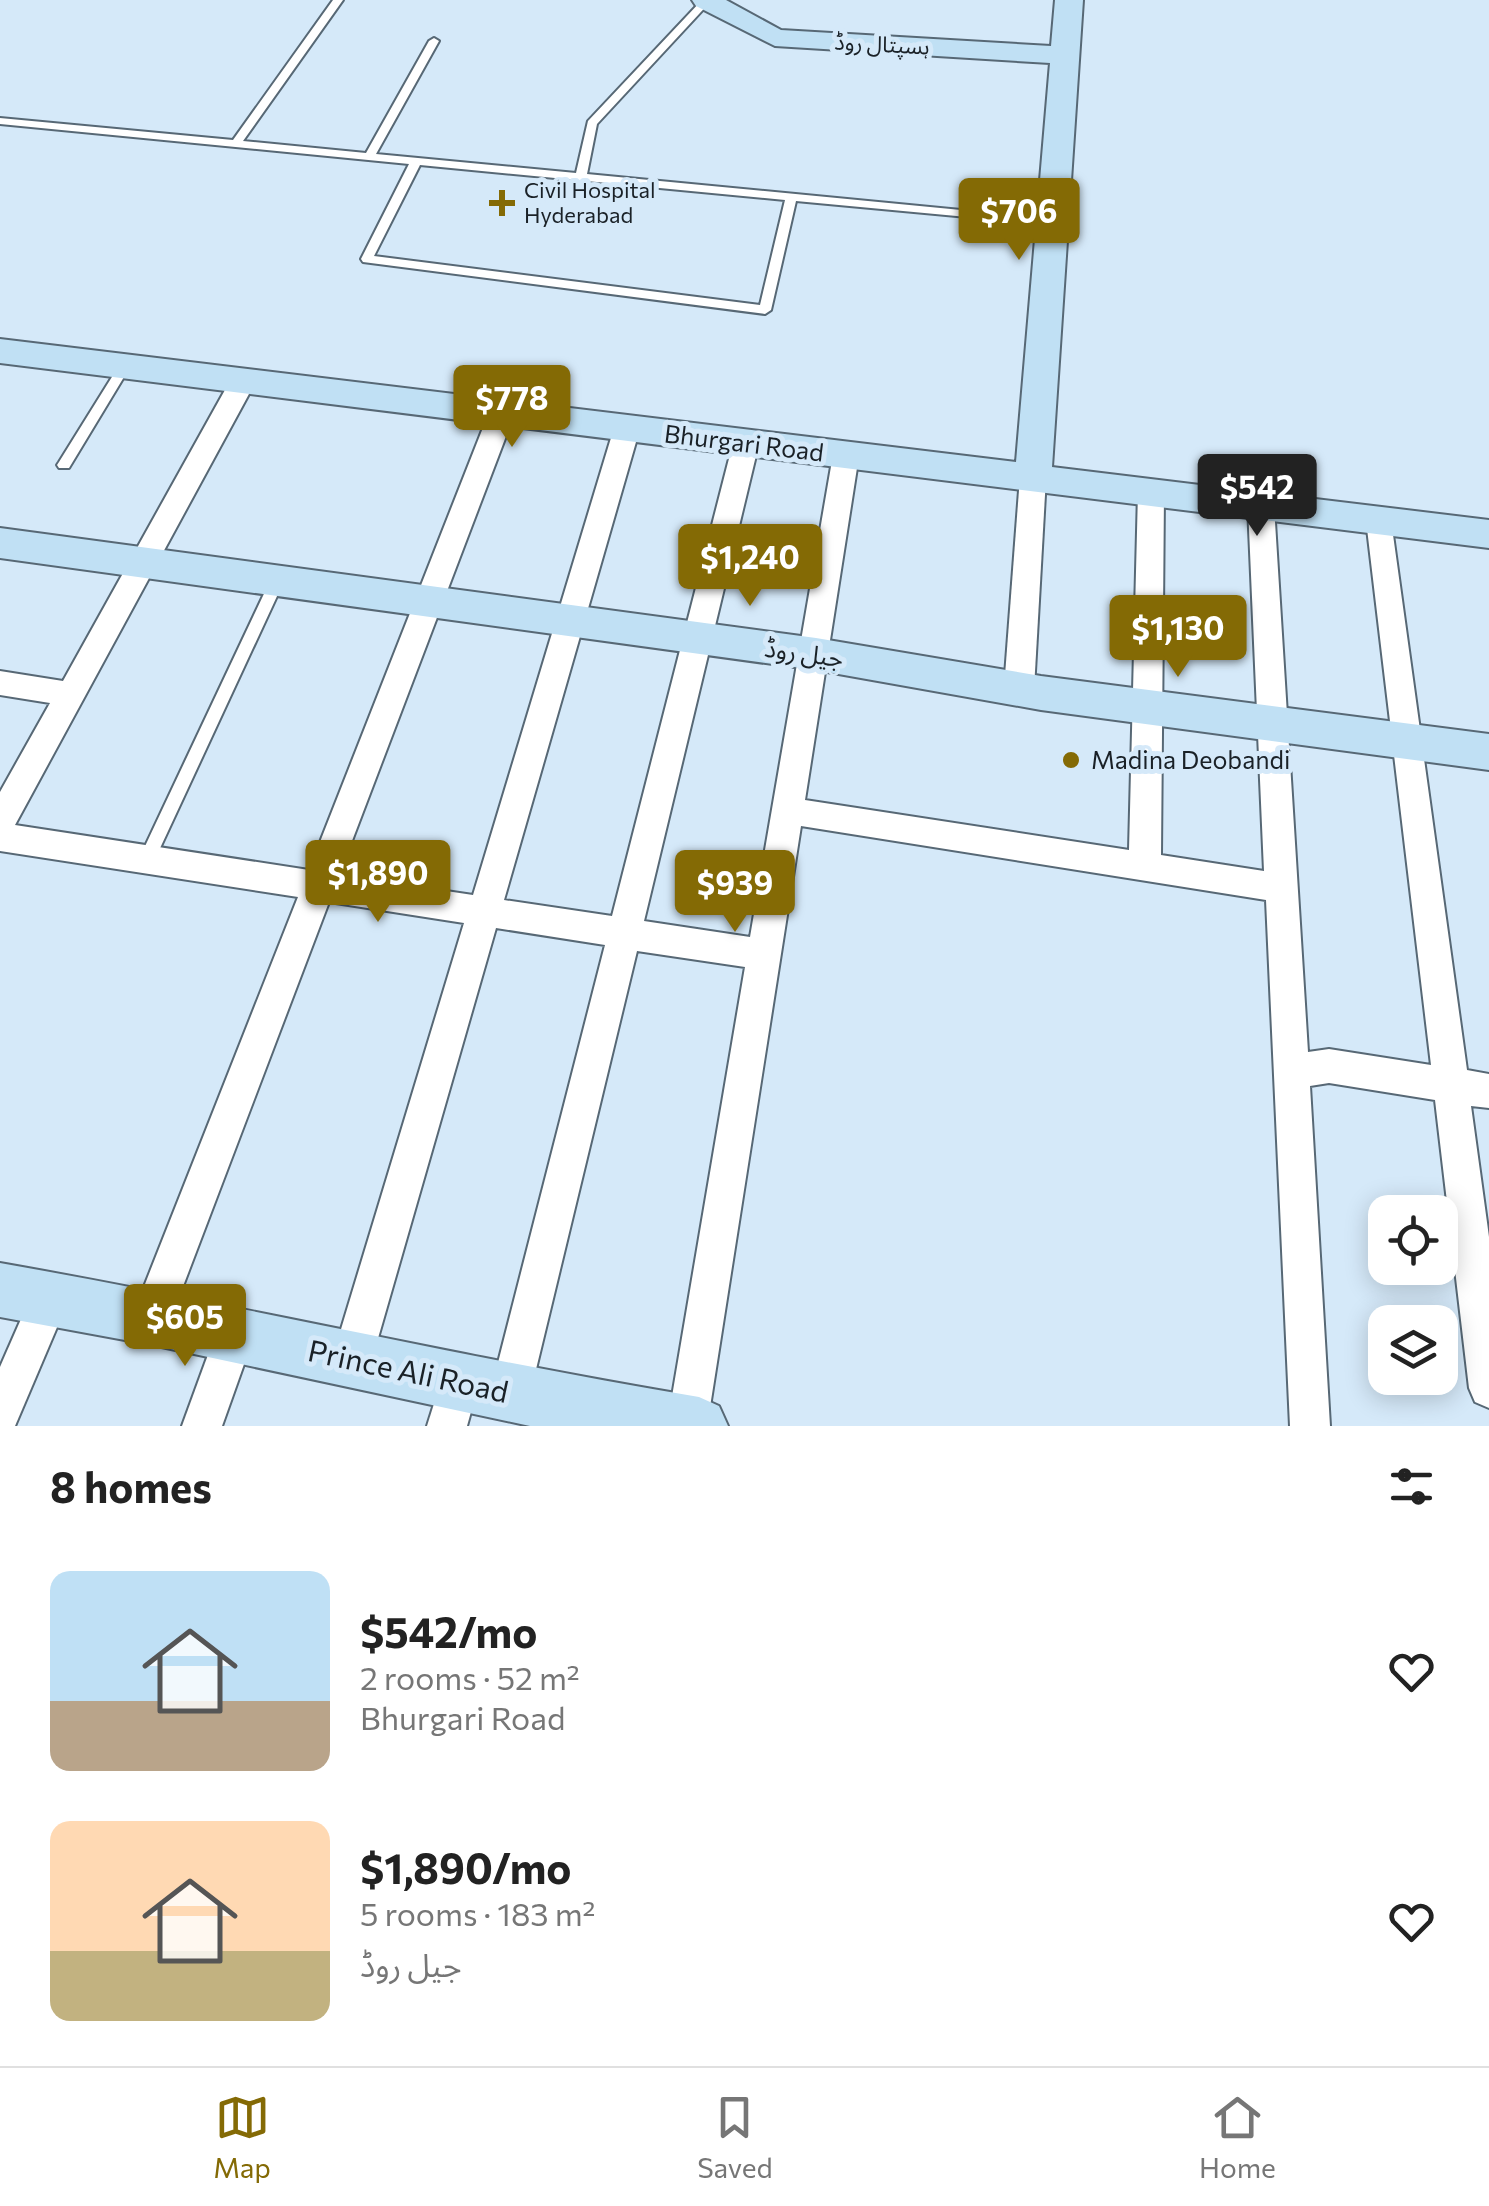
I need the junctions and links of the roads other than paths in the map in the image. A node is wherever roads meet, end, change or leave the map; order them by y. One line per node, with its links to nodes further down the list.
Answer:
1 (338, 0): 7 (lane)
2 (706, 0): 5 (street, ہسپتال روڈ); 10 (lane)
3 (1069, 0): 5 (street)
4 (434, 41): 8 (lane)
5 (1067, 55): 12 (street)
6 (0, 122): 7 (lane)
7 (236, 144): 8 (lane)
8 (369, 156): 9 (lane)
9 (416, 161): 10 (lane); 11 (lane)
10 (581, 177): 11 (lane)
11 (792, 197): 12 (lane)
12 (1054, 222): 21 (street)
13 (0, 351): 14 (street, Bhurgari Road)
14 (124, 366): 15 (street, Bhurgari Road); 20 (lane)
15 (243, 381): 16 (street, Bhurgari Road); 27 (street)
16 (501, 416): 17 (street, Bhurgari Road); 29 (street)
17 (627, 428): 18 (street, Bhurgari Road); 30 (street)
18 (746, 443): 19 (street, Bhurgari Road); 31 (street)
19 (846, 455): 21 (street, Bhurgari Road); 32 (street)
20 (64, 465)
21 (1033, 477): 22 (street, Bhurgari Road); 34 (street)
22 (1151, 492): 23 (street, Bhurgari Road); 36 (street)
23 (1261, 506): 24 (street, Bhurgari Road); 37 (street)
24 (1380, 520): 25 (street, Bhurgari Road); 38 (street)
25 (1489, 534)
26 (0, 543): 27 (street, جیل روڈ)
27 (143, 562): 28 (street, جیل روڈ); 35 (street)
28 (277, 582): 29 (street, جیل روڈ); 43 (lane)
29 (428, 603): 30 (street, جیل روڈ); 45 (street)
30 (570, 622): 31 (street, جیل روڈ); 47 (street)
31 (697, 638): 32 (street, جیل روڈ); 48 (street)
32 (816, 654): 34 (street, جیل روڈ); 40 (street)
33 (0, 683): 35 (street)
34 (1019, 689): 36 (street, جیل روڈ)
35 (71, 694): 41 (street)
36 (1148, 706): 37 (street, جیل روڈ); 44 (street)
37 (1273, 723): 38 (street, جیل روڈ); 46 (street)
38 (1408, 741): 39 (street, جیل روڈ); 51 (street)
39 (1489, 752)
40 (789, 811): 44 (street); 49 (street)
41 (0, 822)
42 (0, 837): 43 (street)
43 (147, 858): 45 (street)
44 (1145, 866): 46 (street)
45 (319, 884): 47 (street); 54 (street)
46 (1282, 888): 50 (street)
47 (485, 911): 48 (street); 56 (street)
48 (624, 933): 49 (street); 58 (street)
49 (764, 955): 60 (street)
50 (1291, 1072): 51 (street); 62 (street)
51 (1451, 1086): 52 (street); 57 (street)
52 (1489, 1092)
53 (25, 1295): 54 (street, Prince Ali Road); 59 (street)
54 (152, 1318): 55 (street, Prince Ali Road)
55 (234, 1336): 56 (street, Prince Ali Road); 61 (street)
56 (352, 1358): 58 (street, Prince Ali Road)
57 (1489, 1388)
58 (472, 1401): 60 (street, Prince Ali Road)
59 (0, 1414)
60 (691, 1425)
61 (202, 1426)
62 (1310, 1426)

